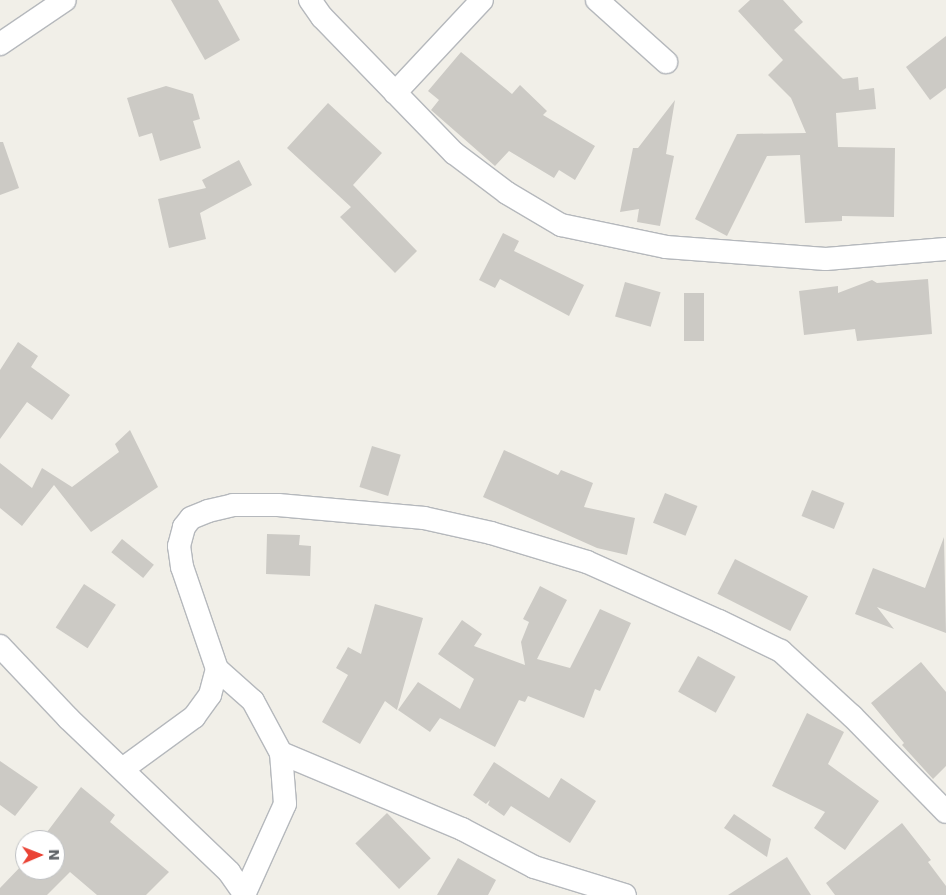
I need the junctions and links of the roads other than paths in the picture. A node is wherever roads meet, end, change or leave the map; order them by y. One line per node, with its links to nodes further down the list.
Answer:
1 (310, 0): 7 (street)
2 (482, 0): 7 (street)
3 (597, 0): 6 (street)
4 (55, 2): 5 (street)
5 (0, 44)
6 (666, 62)
7 (395, 93): 8 (street)
8 (946, 249)
9 (0, 646): 12 (street)
10 (217, 669): 11 (street); 12 (street); 13 (street)
11 (281, 753): 14 (street); 15 (street)
12 (124, 768): 14 (street)
13 (946, 812)
14 (245, 895)
15 (624, 895)

